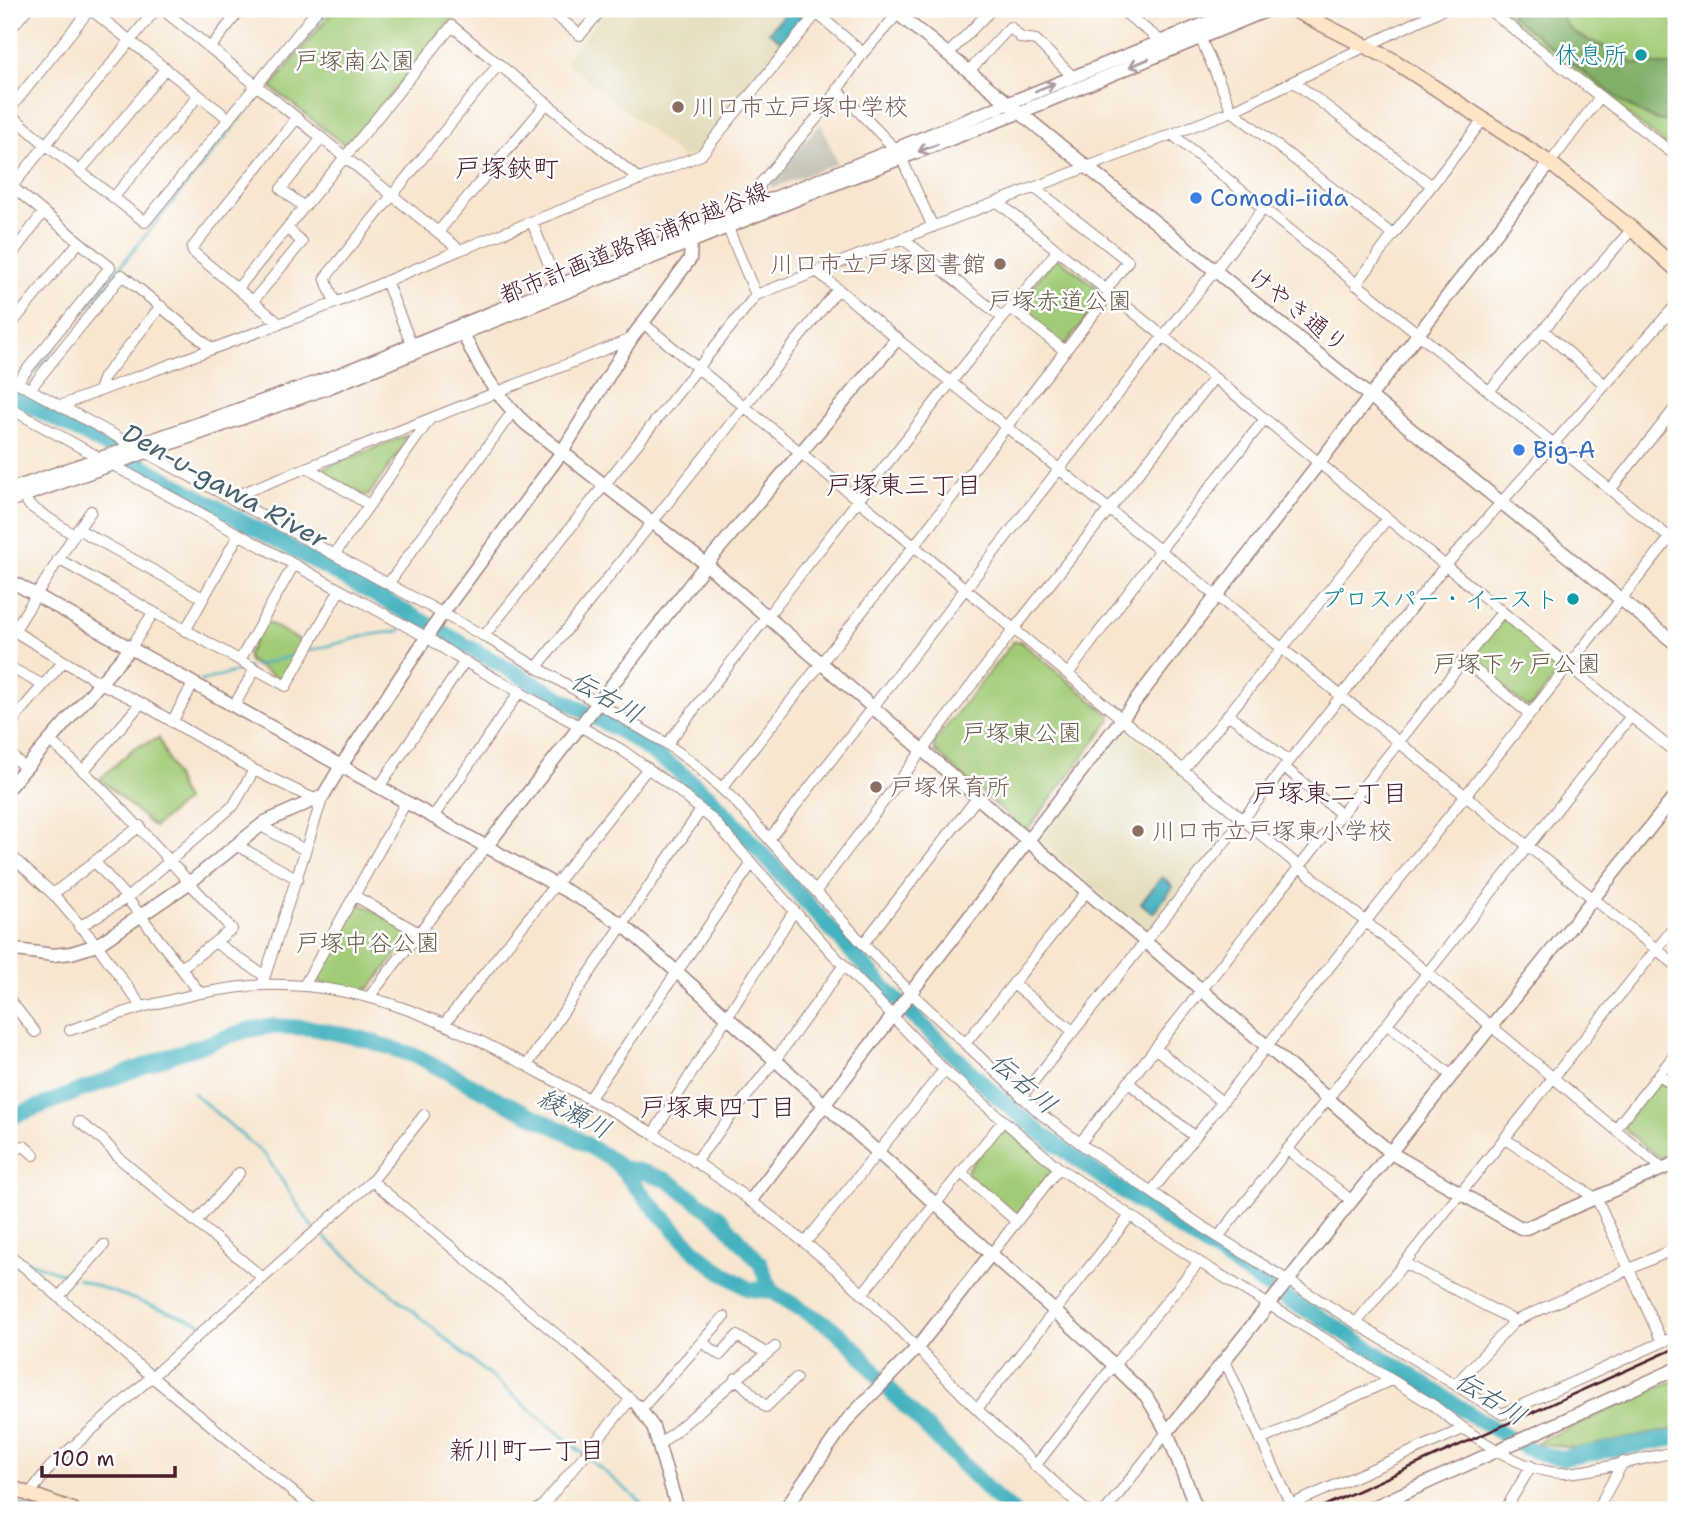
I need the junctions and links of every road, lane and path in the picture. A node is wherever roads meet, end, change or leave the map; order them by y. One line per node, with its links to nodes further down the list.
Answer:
1 (27, 9): 18 (street)
2 (90, 9): 20 (street); 37 (street)
3 (156, 9): 20 (street)
4 (162, 9): 23 (street)
5 (241, 9): 23 (street)
6 (318, 9): 31 (street)
7 (549, 9): 8 (street)
8 (602, 9)
9 (992, 9): 25 (street)
10 (1120, 9): 21 (street)
11 (1241, 9): 21 (street, 都市計画道路南浦和越谷線)
12 (1270, 9): 19 (street, 都市計画道路南浦和越谷線)
13 (1292, 9): 22 (main road)
14 (1443, 9): 22 (street)
15 (1488, 9): 34 (street)
16 (897, 10): 24 (street); 25 (street, けやき通り)
17 (814, 11): 24 (street); 52 (street)
18 (9, 31)
19 (1200, 37): 38 (street); 39 (street, 都市計画道路南浦和越谷線, one-way to 39)
20 (131, 41): 27 (street); 45 (street)
21 (1161, 41): 29 (street, 都市計画道路南浦和越谷線)
22 (1367, 47): 30 (street); 42 (main road)
23 (210, 48): 31 (street)
24 (863, 53): 32 (street)
25 (948, 54): 28 (street, けやき通り)
26 (499, 64): 36 (street); 47 (street); 56 (street)
27 (166, 68): 33 (street); 51 (street)
28 (969, 71): 29 (street); 35 (street, けやき通り)
29 (1072, 76): 35 (street, 都市計画道路南浦和越谷線, one-way to 29)
30 (1294, 82): 38 (street); 53 (street)
31 (256, 85): 40 (street); 41 (street)
32 (837, 89): 46 (street); 59 (street)
33 (199, 94): 41 (street); 57 (street)
34 (1600, 97): 48 (street); 49 (street)
35 (1008, 102): 39 (street, けやき通り); 46 (street, 都市計画道路南浦和越谷線)
36 (547, 103): 52 (street); 68 (street)
37 (9, 111): 45 (street)
38 (1233, 111): 43 (street); 69 (street)
39 (1021, 112): 46 (street, 都市計画道路南浦和越谷線, one-way to 46); 50 (street, けやき通り)
40 (297, 118): 44 (street); 81 (street)
41 (229, 119): 57 (street)
42 (1483, 120): 49 (main road); 53 (street)
43 (1173, 135): 50 (street); 61 (street)
44 (322, 138): 47 (street); 60 (street)
45 (46, 145): 51 (street); 54 (street)
46 (898, 153): 59 (street, 都市計画道路南浦和越谷線); 64 (street, 都市計画道路南浦和越谷線); 65 (street)
47 (344, 156): 56 (street); 60 (street)
48 (1676, 156)
49 (1550, 163): 67 (main road); 97 (street)
50 (1088, 167): 55 (street); 77 (street, けやき通り)
51 (80, 171): 57 (street)
52 (640, 180): 63 (street)
53 (1432, 185): 69 (street)
54 (10, 187): 62 (street)
55 (1035, 188): 58 (street); 84 (street)
56 (392, 195): 68 (street); 87 (street)
57 (114, 197)
58 (998, 202): 65 (street); 74 (street)
59 (759, 204): 64 (street, 都市計画道路南浦和越谷線)
60 (304, 207): 66 (street)
61 (1263, 209): 77 (street); 80 (street)
62 (43, 213): 71 (street); 75 (street)
63 (532, 222): 73 (street); 83 (street)
64 (725, 222): 72 (street, 都市計画道路南浦和越谷線); 83 (street, 都市計画道路南浦和越谷線); 85 (street)
65 (933, 227): 70 (street)
66 (286, 228): 81 (street); 86 (street)
67 (1632, 229): 76 (main road); 96 (street)
68 (438, 232): 73 (street)
69 (1393, 235): 80 (street)
70 (902, 239): 78 (street); 91 (street)
71 (79, 242): 94 (street); 106 (street)
72 (691, 242): 83 (street, 都市計画道路南浦和越谷線); 92 (street)
73 (460, 250): 79 (street)
74 (1058, 250): 84 (street); 90 (street)
75 (9, 258)
76 (1676, 270)
77 (1216, 271): 98 (street); 113 (street, けやき通り)
78 (818, 272): 82 (street); 85 (street)
79 (386, 281): 87 (street); 101 (street)
80 (1356, 285): 97 (street)
81 (238, 288): 86 (street)
82 (838, 289): 100 (street); 115 (street)
83 (559, 290): 95 (street, 都市計画道路南浦和越谷線)
84 (1108, 292): 98 (street); 103 (street)
85 (756, 295): 104 (street)
86 (253, 301): 93 (street)
87 (335, 303): 93 (street)
88 (1676, 305): 108 (street)
89 (161, 306): 102 (street); 109 (street); 110 (street)
90 (1011, 308): 91 (street); 103 (street)
91 (1003, 318): 107 (street)
92 (643, 323): 99 (street); 104 (street)
93 (280, 324): 102 (street)
94 (9, 327)
95 (462, 330): 101 (street, 都市計画道路南浦和越谷線); 112 (street); 123 (street, 都市計画道路南浦和越谷線)
96 (1543, 330): 108 (street); 111 (street)
97 (1418, 335): 111 (street); 113 (street)
98 (1164, 337): 105 (street); 129 (street)
99 (631, 339): 112 (street); 124 (street)
100 (897, 339): 107 (street); 125 (street)
101 (412, 346): 123 (street, 都市計画道路南浦和越谷線)
102 (211, 348): 110 (street)
103 (1065, 351): 121 (street)
104 (697, 369): 115 (street); 130 (street)
105 (1214, 378): 120 (street); 138 (street)
106 (13, 380): 109 (street)
107 (950, 382): 121 (street); 134 (street)
108 (1605, 385): 122 (street)
109 (30, 389): 114 (street)
110 (99, 390): 114 (street)
111 (1489, 391): 122 (street)
112 (496, 393): 118 (street); 119 (street)
113 (1371, 396): 127 (street); 136 (street, けやき通り)
114 (62, 405): 123 (street)
115 (744, 407): 125 (street); 141 (street)
116 (1676, 407): 131 (street)
117 (9, 408): 126 (street)
118 (513, 411): 124 (street); 153 (street)
119 (429, 419): 128 (street); 137 (street)
120 (1264, 420): 127 (street); 146 (street)
121 (1006, 426): 129 (street); 145 (street)
122 (1553, 443): 131 (street); 136 (street)
123 (137, 451): 126 (street, 都市計画道路南浦和越谷線); 133 (street)
124 (562, 452): 130 (street); 162 (street)
125 (799, 452): 134 (street); 149 (street)
126 (108, 461): 132 (street, 都市計画道路南浦和越谷線); 143 (street)
127 (1318, 464): 140 (street); 157 (street)
128 (307, 467): 133 (street); 137 (street)
129 (1059, 469): 138 (street); 154 (street)
130 (604, 485): 141 (street); 167 (street)
131 (1611, 489): 144 (street)
132 (16, 491): 135 (street, 都市計画道路南浦和越谷線); 142 (street)
133 (230, 498): 147 (street)
134 (858, 499): 145 (street); 163 (street)
135 (9, 501)
136 (1502, 502): 151 (street); 159 (street, けやき通り)
137 (369, 505): 147 (street)
138 (1110, 510): 146 (street); 164 (street)
139 (91, 511): 142 (street)
140 (1387, 519): 151 (street); 170 (street)
141 (653, 522): 149 (street); 179 (street)
142 (76, 532): 148 (street); 158 (street)
143 (239, 534): 150 (street); 158 (street)
144 (1674, 537): 159 (street)
145 (914, 546): 154 (street); 176 (street)
146 (1160, 550): 157 (street); 181 (street)
147 (334, 555): 153 (street)
148 (58, 559): 156 (street); 161 (street)
149 (706, 564): 163 (street); 188 (street)
150 (293, 566): 155 (street); 172 (street)
151 (1446, 566): 160 (street); 186 (street)
152 (9, 580): 156 (street)
153 (388, 584): 162 (street)
154 (966, 589): 164 (street); 190 (street)
155 (339, 591): 168 (street); 180 (street)
156 (36, 594): 165 (street); 171 (street)
157 (1217, 596): 170 (street); 194 (street)
158 (203, 598): 166 (street)
159 (1621, 599): 169 (street, けやき通り); 177 (street)
160 (1502, 612): 173 (street); 177 (street)
161 (153, 613): 166 (street); 171 (street)
162 (442, 614): 167 (street); 168 (street)
163 (767, 616): 176 (street); 200 (street)
164 (1014, 629): 181 (street); 201 (street)
165 (12, 630): 174 (street)
166 (185, 631): 172 (street)
167 (484, 636): 179 (street)
168 (428, 638): 175 (street); 205 (street)
169 (1676, 644)
170 (1282, 648): 186 (street); 191 (street)
171 (130, 649): 182 (street); 183 (street)
172 (240, 660): 180 (street)
173 (1463, 660): 192 (street); 199 (street)
174 (64, 661): 182 (street); 184 (street)
175 (465, 661): 185 (street); 212 (street)
176 (820, 662): 190 (street); 213 (street)
177 (1569, 665): 192 (street); 193 (street)
178 (9, 667): 184 (street)
179 (537, 667): 188 (street)
180 (255, 668): 189 (street)
181 (1068, 674): 194 (street)
182 (100, 683): 187 (street); 198 (street)
183 (193, 684): 189 (street); 195 (street)
184 (43, 685): 197 (street)
185 (520, 691): 196 (street); 221 (street)
186 (1342, 696): 199 (street); 204 (street)
187 (141, 703): 195 (street); 208 (street)
188 (596, 704): 196 (street); 200 (street)
189 (234, 706): 205 (street)
190 (873, 708): 201 (street); 225 (street)
191 (1228, 714): 204 (street); 210 (street)
192 (1530, 714): 214 (street)
193 (1631, 716): 203 (street); 228 (street)
194 (1122, 719): 210 (street); 226 (street)
195 (172, 722): 209 (street)
196 (582, 723): 207 (street); 229 (street)
197 (9, 725)
198 (50, 741): 206 (street); 208 (street)
199 (1398, 741): 214 (street); 220 (street)
200 (667, 744): 213 (street)
201 (923, 751): 217 (street); 239 (street)
202 (9, 753): 206 (street)
203 (1676, 753)
204 (1286, 764): 220 (street); 222 (street)
205 (341, 766): 212 (street); 216 (street)
206 (26, 768): 211 (street)
207 (648, 768): 219 (street); 238 (street)
208 (83, 770): 223 (street)
209 (254, 770): 216 (street); 232 (street)
210 (1182, 770): 222 (street)
211 (9, 787)
212 (379, 787): 218 (street)
213 (722, 788): 225 (street)
214 (1465, 795): 228 (street); 247 (street)
215 (1676, 795): 244 (street)
216 (318, 797): 224 (street); 230 (street)
217 (977, 797): 226 (street); 254 (street)
218 (406, 802): 221 (street); 242 (street)
219 (701, 810): 234 (street); 248 (street)
220 (1341, 814): 235 (street)
221 (432, 817): 229 (street)
222 (1242, 820): 235 (street); 252 (street)
223 (140, 826): 232 (street); 233 (street)
224 (261, 826): 227 (street); 230 (street)
225 (770, 838): 239 (street)
226 (1028, 841): 240 (street); 268 (street)
227 (236, 845): 236 (street); 237 (street)
228 (1527, 845): 244 (street); 262 (street)
229 (486, 847): 238 (street); 251 (street)
230 (305, 850): 236 (street)
231 (9, 854): 241 (street)
232 (170, 860): 237 (street); 243 (street)
233 (94, 862): 241 (street); 243 (street)
234 (752, 863): 245 (street); 261 (street)
235 (1301, 867): 247 (street); 266 (street)
236 (298, 879): 263 (street)
237 (189, 883): 246 (street); 253 (street)
238 (555, 884): 248 (street); 274 (street)
239 (816, 891): 254 (street)
240 (1087, 891): 252 (street); 264 (street)
241 (53, 894): 250 (street)
242 (355, 896): 251 (street); 265 (street)
243 (127, 898): 246 (street); 250 (street)
244 (1593, 900): 257 (street); 276 (street)
245 (794, 911): 258 (street); 273 (street)
246 (141, 917): 255 (street); 260 (street)
247 (1366, 921): 262 (street); 281 (street)
248 (623, 925): 261 (street); 285 (street)
249 (1676, 925): 257 (street)
250 (79, 927): 255 (street)
251 (419, 933): 269 (street)
252 (1143, 942): 266 (street); 278 (street)
253 (216, 943): 260 (street); 263 (street)
254 (863, 944): 268 (street)
255 (96, 945): 256 (street); 271 (street)
256 (9, 949)
257 (1656, 949): 259 (street); 289 (street)
258 (844, 965): 272 (street); 284 (street)
259 (1676, 965)
260 (181, 968): 267 (street)
261 (677, 972): 273 (street); 293 (street)
262 (1427, 973): 275 (street); 276 (street)
263 (264, 981): 265 (street); 267 (street)
264 (1013, 984): 278 (street); 280 (street)
265 (304, 986): 269 (street)
266 (1201, 991): 281 (street); 282 (street)
267 (200, 993): 271 (street)
268 (909, 996): 272 (street); 280 (street)
269 (369, 997): 274 (street)
270 (9, 999): 279 (street)
271 (142, 1007): 277 (street)
272 (895, 1014): 286 (street); 296 (street)
273 (727, 1017): 284 (street); 301 (street)
274 (445, 1023): 285 (street)
275 (1387, 1024): 288 (street); 294 (street)
276 (1492, 1027): 288 (street); 289 (street)
277 (70, 1030)
278 (1073, 1031): 292 (street)
279 (35, 1032)
280 (965, 1044): 292 (street)
281 (1265, 1046): 294 (street); 295 (street)
282 (1156, 1049): 290 (street); 295 (street)
283 (1676, 1053): 287 (street)
284 (775, 1060): 296 (street); 310 (street)
285 (527, 1065): 293 (street)
286 (944, 1070): 298 (street); 307 (street)
287 (1659, 1074): 291 (street); 300 (street)
288 (1452, 1076): 308 (street)
289 (1554, 1077): 300 (street); 303 (street)
290 (1129, 1083): 302 (street); 304 (street)
291 (1676, 1088)
292 (1021, 1097): 304 (street)
293 (590, 1098): 301 (street)
294 (1326, 1099): 305 (street); 308 (street)
295 (1222, 1102): 302 (street)
296 (824, 1104): 307 (street); 320 (street)
297 (424, 1115): 316 (street)
298 (1003, 1121): 312 (street); 314 (street)
299 (79, 1122): 325 (street)
300 (1616, 1128): 313 (street)
301 (653, 1134): 310 (street)
302 (1195, 1136): 317 (street)
303 (1505, 1139): 318 (street); 319 (street)
304 (1080, 1143): 317 (street)
305 (1287, 1149): 321 (street); 326 (street)
306 (9, 1152): 309 (street)
307 (878, 1152): 322 (street); 327 (street)
308 (1391, 1153): 318 (street); 321 (street)
309 (34, 1155)
310 (695, 1162): 320 (street)
311 (1676, 1163): 313 (street)
312 (1059, 1168): 323 (street); 324 (street)
313 (1663, 1169): 319 (street)
314 (960, 1172): 322 (street); 324 (street)
315 (239, 1173): 325 (street)
316 (372, 1181): 335 (street); 356 (street)
317 (1151, 1192): 326 (street)
318 (1459, 1193): 319 (street); 333 (street)
319 (1597, 1199): 334 (street)
320 (751, 1200): 327 (street)
321 (1352, 1201): 336 (street)
322 (934, 1203): 331 (street); 337 (street)
323 (1130, 1216): 332 (street); 340 (street)
324 (1016, 1221): 331 (street)
325 (196, 1222): 335 (street)
326 (1218, 1237): 336 (street)
327 (806, 1243): 337 (street)
328 (104, 1245): 338 (street)
329 (1676, 1248): 334 (street)
330 (9, 1254): 338 (street)
331 (991, 1254): 340 (street); 347 (street)
332 (1199, 1262): 339 (street); 349 (street)
333 (1405, 1263): 342 (street); 343 (street)
334 (1629, 1269): 342 (street); 346 (street)
335 (263, 1278): 351 (street)
336 (1286, 1284): 339 (street); 343 (street)
337 (862, 1294): 347 (street)
338 (59, 1297): 351 (street)
339 (1270, 1304): 348 (street); 354 (street)
340 (1056, 1312): 349 (street); 357 (street)
341 (724, 1317): 345 (street)
342 (1515, 1321): 355 (street)
343 (1356, 1323): 355 (street)
344 (1676, 1336): 346 (street)
345 (702, 1342): 352 (street); 356 (street)
346 (1661, 1342): 355 (street)
347 (914, 1351): 357 (street); 378 (street)
348 (1225, 1361): 359 (street); 360 (street)
349 (1114, 1365): 359 (street); 365 (street)
350 (1676, 1369): 362 (street)
351 (152, 1377): 368 (street); 375 (street)
352 (736, 1378): 353 (street); 361 (street)
353 (796, 1378)
354 (1391, 1380): 358 (street); 360 (street)
355 (1456, 1384)
356 (637, 1405): 361 (street); 376 (street)
357 (977, 1409): 365 (street)
358 (1463, 1429): 362 (street); 369 (street)
359 (1167, 1433): 380 (street); 381 (street)
360 (1261, 1440): 369 (street)
361 (659, 1445): 377 (street)
362 (1503, 1449): 366 (street); 372 (street)
363 (1676, 1452): 364 (street)
364 (1623, 1462): 366 (street); 385 (street)
365 (1035, 1466): 379 (street)
366 (1531, 1466): 384 (street)
367 (9, 1487): 368 (main road)
368 (30, 1493): 370 (main road)
369 (1291, 1505): 382 (street)
370 (49, 1506): 374 (main road)
371 (9, 1507): 373 (street)
372 (1386, 1507): 383 (street)
373 (16, 1510)
374 (73, 1510)
375 (315, 1510)
376 (540, 1510)
377 (678, 1510)
378 (784, 1510)
379 (1085, 1510)
380 (1106, 1510)
381 (1197, 1510)
382 (1279, 1510)
383 (1367, 1510)
384 (1505, 1510)
385 (1597, 1510)

